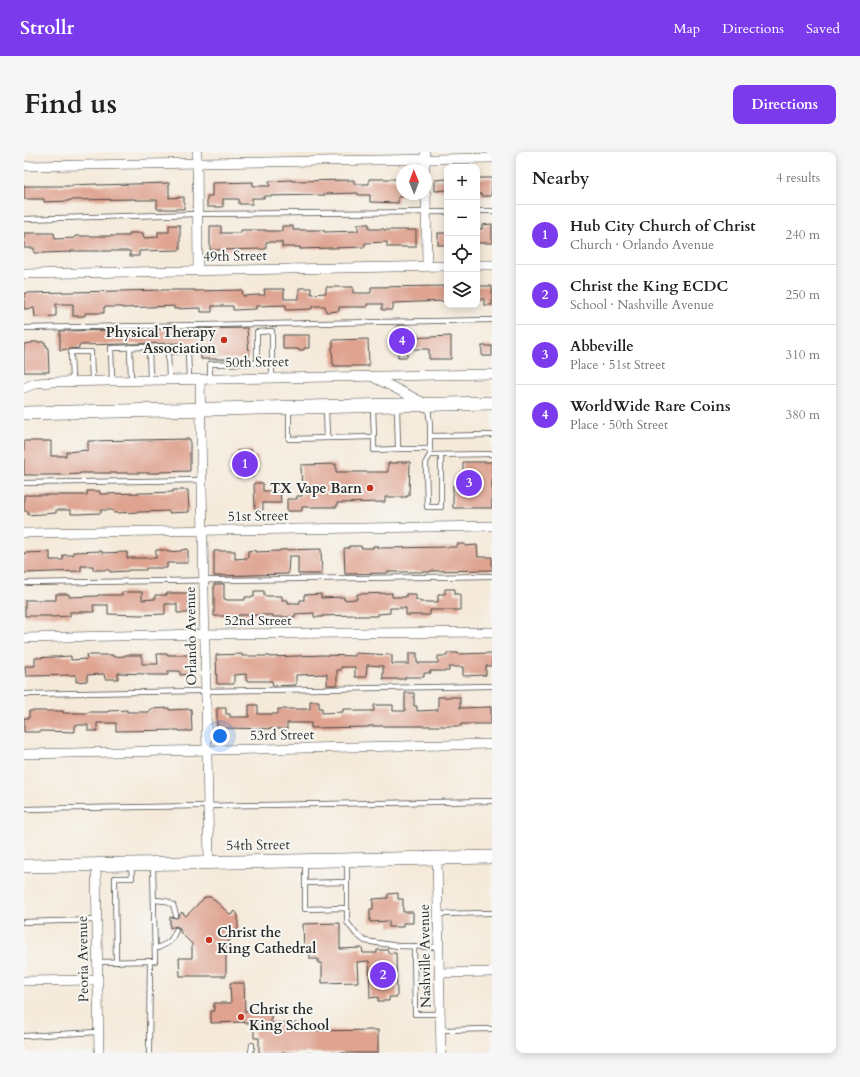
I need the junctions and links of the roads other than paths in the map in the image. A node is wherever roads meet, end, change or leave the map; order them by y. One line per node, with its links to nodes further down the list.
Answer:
1 (197, 152): 4 (street)
2 (425, 155): 3 (street); 4 (street)
3 (492, 158)
4 (197, 163): 5 (street); 11 (street)
5 (24, 166)
6 (426, 200): 9 (street)
7 (480, 211): 8 (lane)
8 (492, 211)
9 (426, 212): 10 (lane); 11 (lane); 15 (street)
10 (444, 212)
11 (198, 214): 12 (lane); 17 (street)
12 (24, 219)
13 (480, 265): 14 (street)
14 (492, 265)
15 (427, 266): 16 (street, 49th Street); 17 (street, 49th Street)
16 (444, 266)
17 (198, 270): 18 (street, 49th Street)
18 (24, 274)
19 (492, 320): 20 (lane)
20 (24, 328)
21 (130, 348): 28 (lane); 29 (lane); 30 (lane)
22 (492, 374): 23 (street, 50th Street)
23 (371, 376): 24 (street, 50th Street); 35 (street)
24 (272, 378): 27 (street, 50th Street); 27 (lane)
25 (169, 379): 26 (street, 50th Street); 26 (lane); 30 (street, 50th Street)
26 (189, 379): 27 (street, 50th Street)
27 (205, 379): 40 (street, Orlando Avenue)
28 (112, 380): 29 (street, 50th Street); 32 (street, 50th Street)
29 (131, 380): 30 (street, 50th Street)
30 (150, 380)
31 (72, 381): 32 (street, 50th Street); 32 (lane); 33 (street, 50th Street)
32 (92, 381)
33 (24, 388)
34 (492, 403): 35 (main road)
35 (427, 404): 36 (main road); 43 (lane)
36 (397, 405): 38 (main road); 47 (lane)
37 (326, 406): 38 (main road); 39 (main road); 45 (lane)
38 (373, 406): 44 (lane)
39 (289, 407): 40 (main road); 45 (lane)
40 (201, 409): 41 (main road); 51 (street, Orlando Avenue)
41 (24, 412)
42 (492, 435): 43 (lane)
43 (430, 436): 46 (lane)
44 (374, 437): 45 (lane); 47 (lane)
45 (327, 438)
46 (430, 449): 47 (lane); 49 (lane)
47 (398, 450)
48 (492, 454): 50 (lane)
49 (430, 455): 50 (lane); 50 (lane)
50 (441, 455)
51 (202, 480): 52 (lane); 54 (street, Orlando Avenue)
52 (24, 482)
53 (492, 526): 54 (street, 51st Street)
54 (203, 531): 55 (street, 51st Street); 57 (street, Orlando Avenue)
55 (24, 533)
56 (492, 576): 57 (lane)
57 (204, 580): 58 (lane); 60 (street, Orlando Avenue)
58 (24, 583)
59 (492, 632): 60 (street, 52nd Street)
60 (205, 634): 61 (street, 52nd Street); 63 (street, Orlando Avenue)
61 (24, 638)
62 (492, 686): 63 (lane)
63 (206, 690): 64 (lane); 66 (street, Orlando Avenue)
64 (24, 694)
65 (492, 744): 66 (street, 53rd Street)
66 (207, 750): 67 (street, 53rd Street); 69 (street, Orlando Avenue)
67 (24, 754)
68 (492, 801): 69 (lane)
69 (208, 805): 70 (lane); 75 (street, Orlando Avenue)
70 (24, 809)
71 (492, 857): 72 (main road, 54th Street)
72 (437, 858): 74 (main road, 54th Street); 84 (street, Nashville Avenue)
73 (305, 860): 74 (main road, 54th Street); 75 (main road, 54th Street); 81 (lane)
74 (347, 860): 80 (lane)
75 (209, 862): 76 (main road, 54th Street)
76 (153, 863): 78 (main road, 54th Street); 82 (lane)
77 (96, 864): 78 (main road, 54th Street); 79 (main road, 54th Street); 87 (street, Peoria Avenue)
78 (131, 864): 95 (lane)
79 (24, 866)
80 (347, 882): 81 (lane); 83 (lane)
81 (305, 883): 83 (lane)
82 (154, 900): 86 (lane); 92 (lane)
83 (347, 908): 90 (lane)
84 (438, 914): 85 (lane); 91 (street, Nashville Avenue)
85 (492, 914)
86 (176, 915)
87 (97, 920): 88 (lane); 94 (street, Peoria Avenue)
88 (24, 922)
89 (176, 930): 92 (lane)
90 (414, 946): 91 (lane); 100 (lane)
91 (439, 947): 97 (street, Nashville Avenue)
92 (155, 949): 93 (lane)
93 (153, 961): 95 (lane); 107 (lane)
94 (97, 962): 95 (lane); 98 (street, Peoria Avenue)
95 (116, 962)
96 (492, 972): 97 (street)
97 (439, 973): 100 (street, Nashville Avenue)
98 (98, 980): 99 (street); 103 (street, Peoria Avenue)
99 (24, 981)
100 (440, 1014): 102 (street, Nashville Avenue)
101 (492, 1029): 102 (lane)
102 (441, 1030): 109 (street, Nashville Avenue)
103 (98, 1032): 104 (lane); 106 (street, Peoria Avenue)
104 (24, 1036)
105 (252, 1045): 108 (lane)
106 (99, 1053)
107 (149, 1053)
108 (252, 1053)
109 (441, 1053)

